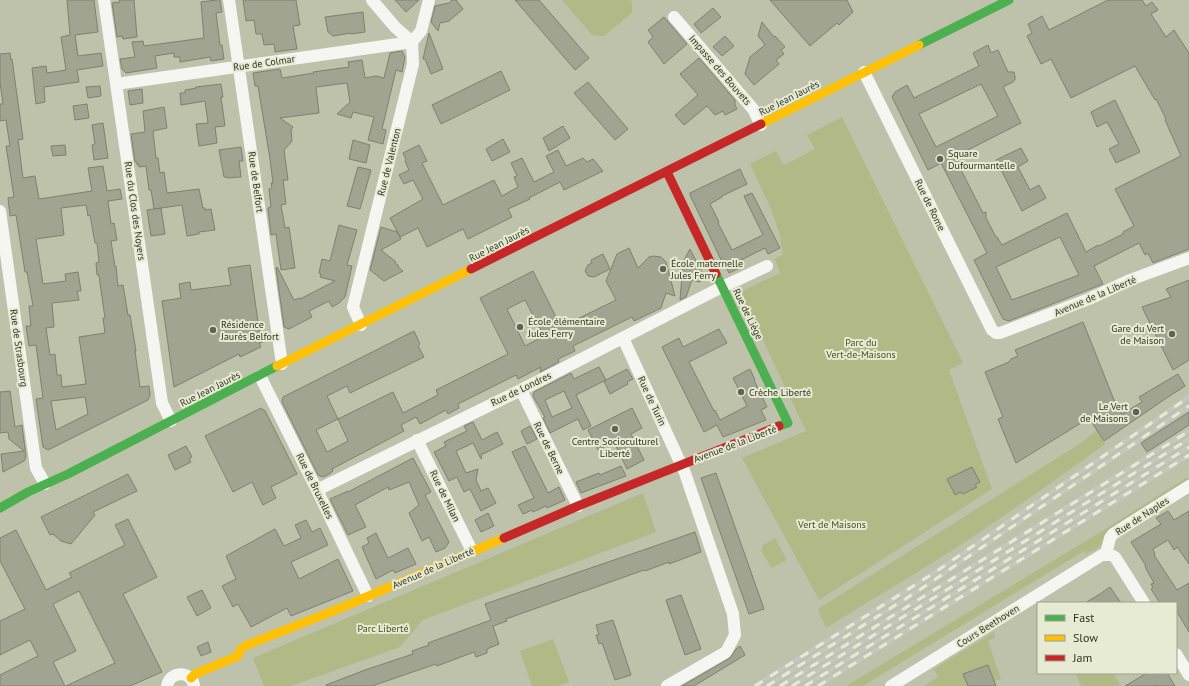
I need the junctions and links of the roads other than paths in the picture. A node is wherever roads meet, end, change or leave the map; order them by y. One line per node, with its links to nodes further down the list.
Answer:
1 (104, 0): 10 (street, Rue du Clos des Noyers)
2 (229, 0): 8 (street, Rue de Belfort)
3 (372, 0): 7 (street)
4 (429, 0): 7 (street)
5 (1009, 0): 9 (main road, Rue Jean Jaurès)
6 (674, 17): 11 (street, Impasse des Bouvets)
7 (412, 42): 8 (street, Rue de Colmar); 17 (street, Rue de Valenton)
8 (239, 67): 10 (street, Rue de Colmar); 20 (street, Rue de Belfort)
9 (864, 72): 11 (main road, Rue Jean Jaurès); 18 (street, Rue de Rome)
10 (116, 84): 23 (street, Rue du Clos des Noyers)
11 (760, 125): 12 (main road, Rue Jean Jaurès)
12 (666, 172): 16 (main road, Rue de Liège); 17 (main road, Rue Jean Jaurès)
13 (0, 211): 27 (street, Rue de Strasbourg)
14 (1189, 258): 18 (street, Avenue de la Liberté)
15 (767, 266): 16 (street, Rue de Londres)
16 (723, 287): 19 (street, Rue de Londres); 24 (main road, Rue de Liège)
17 (361, 325): 20 (main road, Rue Jean Jaurès)
18 (1000, 333)
19 (623, 338): 22 (street, Rue de Londres); 26 (street, Rue de Turin)
20 (282, 364): 21 (main road, Rue Jean Jaurès)
21 (260, 376): 23 (main road, Rue Jean Jaurès); 29 (street, Rue de Bruxelles)
22 (521, 390): 25 (street, Rue de Londres); 30 (street, Rue de Berne)
23 (171, 421): 27 (main road, Rue Jean Jaurès)
24 (788, 423): 26 (main road, Avenue de la Liberté)
25 (417, 440): 29 (street, Rue de Londres); 32 (street, Rue de Milan)
26 (681, 465): 30 (main road, Avenue de la Liberté); 40 (street, Avenue de la Liberté)
27 (45, 484): 31 (main road, Rue Jean Jaurès)
28 (1189, 486): 33 (street, Rue de Naples)
29 (317, 490): 34 (street, Rue de Bruxelles)
30 (578, 506): 32 (main road, Avenue de la Liberté)
31 (0, 508)
32 (472, 551): 34 (main road, Avenue de la Liberté)
33 (1106, 554): 35 (street); 41 (street, Cours Beethoven)
34 (368, 596): 38 (main road, Avenue de la Liberté)
35 (1143, 602)
36 (1177, 656): 37 (street)
37 (1189, 675)
38 (193, 682): 39 (street)
39 (167, 686)
40 (667, 686)
41 (891, 686)

